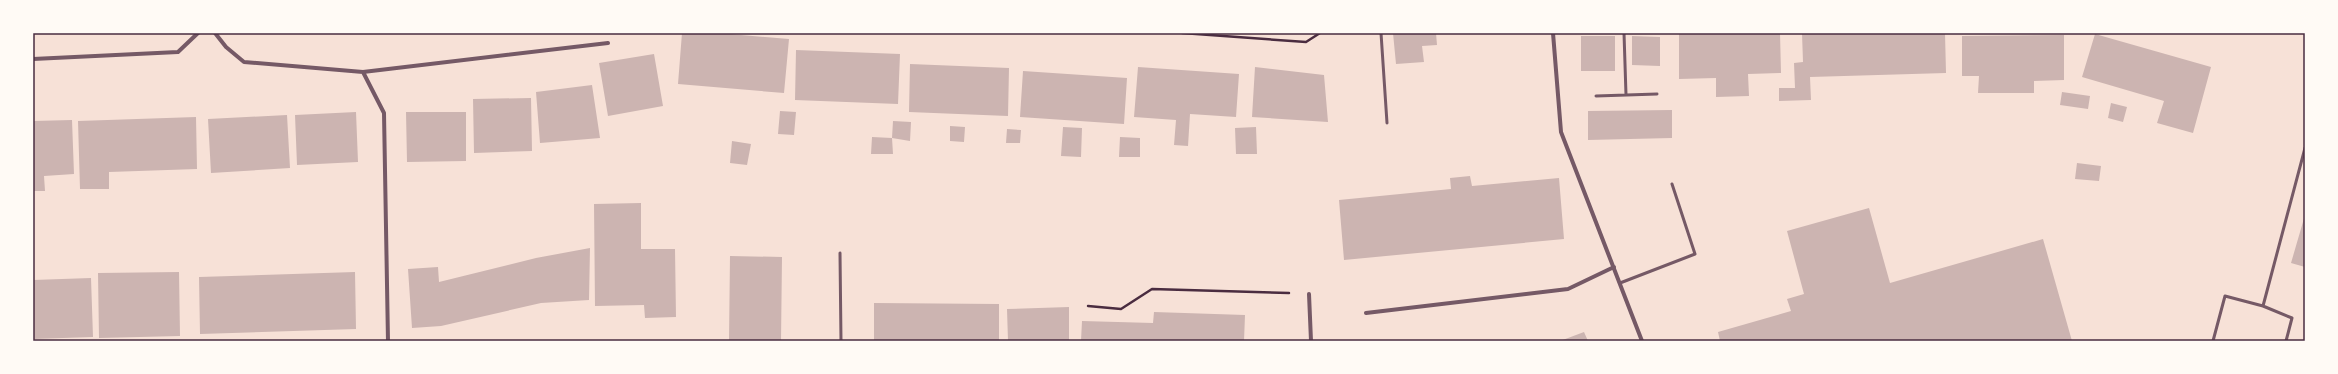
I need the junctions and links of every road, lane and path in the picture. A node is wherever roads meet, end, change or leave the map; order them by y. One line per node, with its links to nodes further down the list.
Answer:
1 (198, 33): 9 (street)
2 (215, 33): 10 (street)
3 (1182, 33): 4 (path)
4 (1320, 33)
5 (1381, 33): 14 (lane)
6 (1554, 33): 18 (street)
7 (1624, 33): 12 (lane)
8 (608, 43): 10 (street)
9 (33, 59)
10 (363, 72): 24 (street)
11 (1657, 94): 12 (lane)
12 (1626, 95): 13 (lane)
13 (1596, 96)
14 (1387, 123)
15 (2305, 148): 22 (lane)
16 (1672, 184): 19 (lane)
17 (840, 253): 25 (lane)
18 (1614, 267): 19 (street); 23 (street)
19 (1620, 283): 27 (street)
20 (1309, 294): 21 (path); 26 (street)
21 (1088, 306)
22 (2263, 306): 28 (lane); 29 (lane)
23 (1366, 313)
24 (388, 341)
25 (841, 341)
26 (1311, 341)
27 (1642, 341)
28 (2213, 341)
29 (2286, 341)

